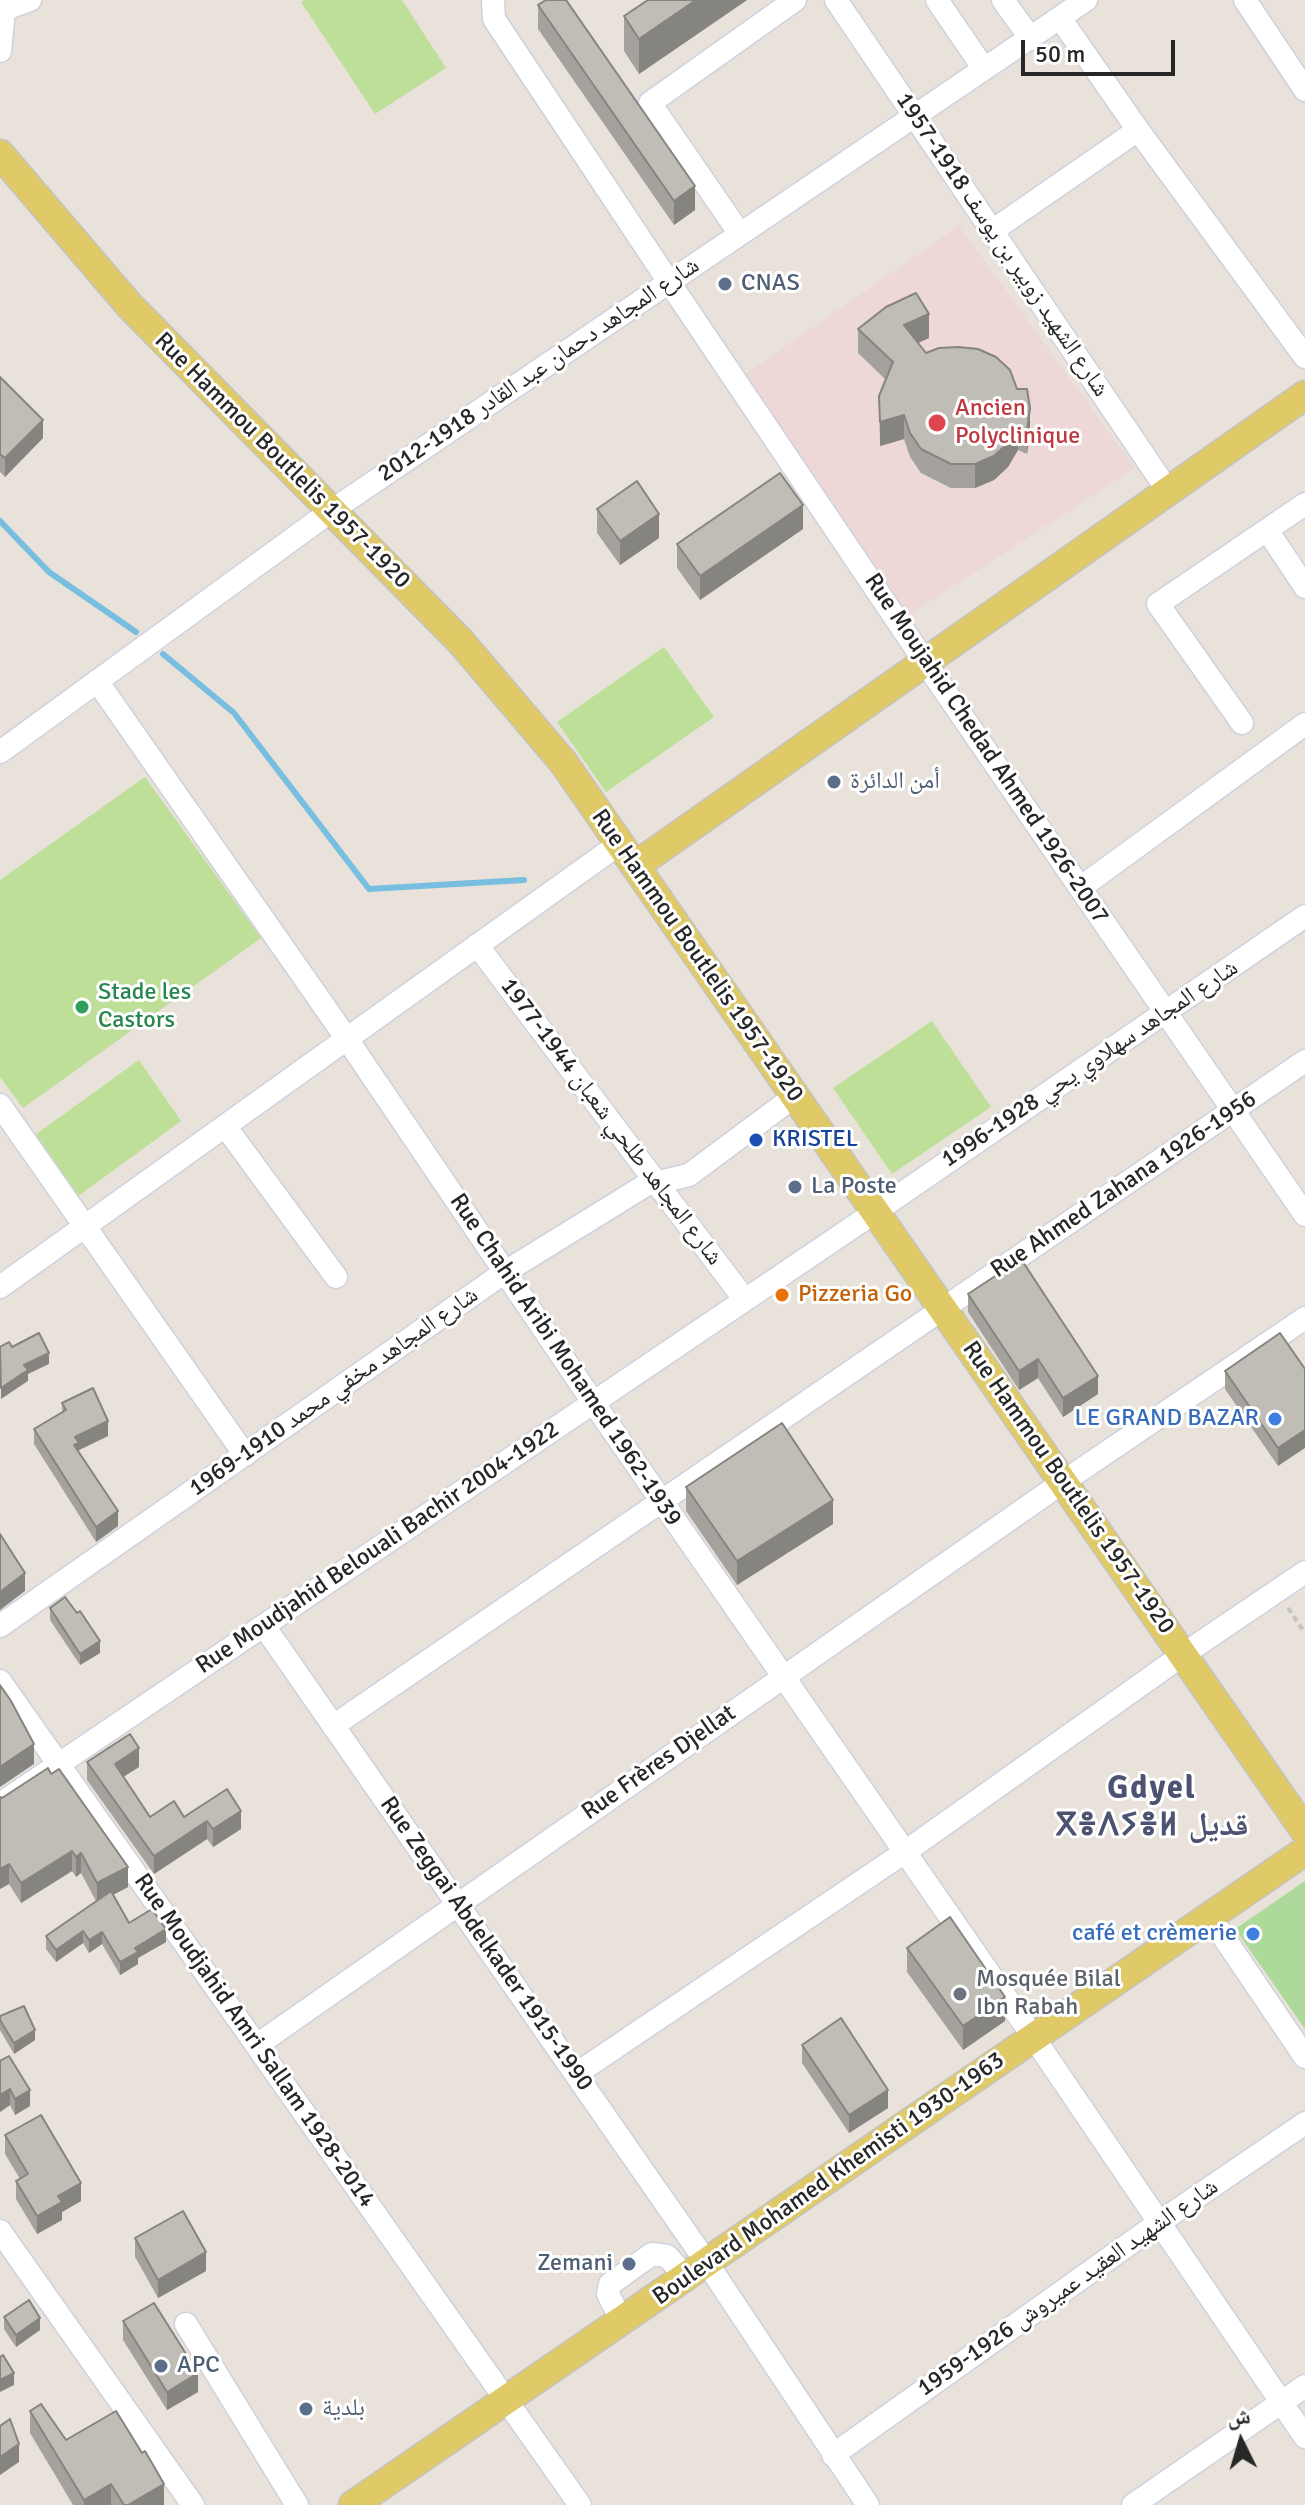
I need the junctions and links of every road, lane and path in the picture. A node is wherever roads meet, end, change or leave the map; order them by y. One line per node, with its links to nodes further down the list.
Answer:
1 (30, 0): 9 (street)
2 (493, 0): 19 (street, Rue Moujahid Chedad Ahmed 1926-2007)
3 (795, 0): 18 (street)
4 (836, 0): 14 (street, شارع الشهيد زوبير بن يوسف 1918-1957)
5 (937, 0): 12 (street)
6 (1003, 0): 10 (street)
7 (1245, 0): 13 (street)
8 (1075, 6): 10 (street, شارع المجاهد دحمان عبد القادر 1918-2012); 15 (street)
9 (2, 11): 11 (street)
10 (1031, 39): 12 (street, شارع المجاهد دحمان عبد القادر 1918-2012)
11 (0, 51)
12 (984, 69): 14 (street, شارع المجاهد دحمان عبد القادر 1918-2012)
13 (1305, 90)
14 (915, 116): 17 (street, شارع الشهيد زوبير بن يوسف 1918-1957); 18 (street, شارع المجاهد دحمان عبد القادر 1918-2012)
15 (1138, 130): 17 (street); 20 (street)
16 (0, 154): 24 (main road, Rue Hammou Boutlelis 1957-1920)
17 (992, 231): 22 (street, شارع الشهيد زوبير بن يوسف 1918-1957)
18 (740, 234): 19 (street, شارع المجاهد دحمان عبد القادر 1918-2012)
19 (669, 282): 24 (street, شارع المجاهد دحمان عبد القادر 1918-2012); 27 (street, Rue Moujahid Chedad Ahmed 1926-2007)
20 (1305, 357)
21 (1305, 395): 22 (main road)
22 (1168, 491): 27 (main road)
23 (1305, 504): 25 (street)
24 (331, 511): 28 (street, شارع المجاهد دحمان عبد القادر 1918-2012); 32 (main road, Rue Hammou Boutlelis 1957-1920)
25 (1267, 530): 26 (street); 29 (street)
26 (1305, 587)
27 (925, 662): 32 (main road); 33 (street, Rue Moujahid Chedad Ahmed 1926-2007)
28 (97, 681): 31 (street, شارع المجاهد دحمان عبد القادر 1918-2012); 37 (street, Rue Chahid Aribi Mohamed 1962-1939)
29 (1242, 723)
30 (1305, 724): 33 (street)
31 (0, 752)
32 (627, 855): 35 (street); 39 (main road, Rue Hammou Boutlelis 1957-1920)
33 (1080, 888): 36 (street, Rue Moujahid Chedad Ahmed 1926-2007)
34 (1305, 916): 36 (street, شارع المجاهد سهلاوي يحي 1928-1996)
35 (477, 945): 37 (street); 43 (street, شارع المجاهد طلحي شعبان 1944-1977)
36 (1166, 1012): 41 (street, Rue Moujahid Chedad Ahmed 1926-2007); 44 (street, شارع المجاهد سهلاوي يحي 1928-1996)
37 (347, 1039): 42 (street); 47 (street, Rue Chahid Aribi Mohamed 1962-1939)
38 (1305, 1061): 41 (street, Rue Ahmed Zahana 1926-1956)
39 (795, 1096): 43 (street, شارع المجاهد مخفي محمد 1910-1969); 44 (main road, Rue Hammou Boutlelis 1957-1920)
40 (0, 1105): 46 (street)
41 (1233, 1110): 45 (street, Rue Moujahid Chedad Ahmed 1926-2007); 51 (street, Rue Ahmed Zahana 1926-1956)
42 (225, 1126): 46 (street); 48 (street)
43 (656, 1182): 47 (street, شارع المجاهد مخفي محمد 1910-1969); 50 (street, شارع المجاهد طلحي شعبان 1944-1977)
44 (875, 1212): 50 (street, Rue Moudjahid Belouali Bachir 2004-1922); 51 (main road, Rue Hammou Boutlelis 1957-1920)
45 (1305, 1215)
46 (85, 1226): 49 (street); 54 (street)
47 (505, 1272): 53 (street, Rue Chahid Aribi Mohamed 1962-1939); 54 (street, شارع المجاهد مخفي محمد 1910-1969)
48 (336, 1277)
49 (0, 1287)
50 (745, 1300): 53 (street, Rue Moudjahid Belouali Bachir 2004-1922)
51 (943, 1309): 55 (main road, Rue Hammou Boutlelis 1957-1920); 56 (street, Rue Ahmed Zahana 1926-1956)
52 (1305, 1318): 55 (street, Rue Frères Djellat)
53 (593, 1402): 56 (street, Rue Chahid Aribi Mohamed 1962-1939); 60 (street, Rue Moudjahid Belouali Bachir 2004-1922)
54 (245, 1455): 59 (street, شارع المجاهد مخفي محمد 1910-1969)
55 (1063, 1482): 62 (main road, Rue Hammou Boutlelis 1957-1920); 63 (street, Rue Frères Djellat)
56 (661, 1502): 63 (street, Rue Chahid Aribi Mohamed 1962-1939); 65 (street, Rue Ahmed Zahana 1926-1956)
57 (1305, 1572): 58 (street)
58 (1277, 1591): 61 (path); 62 (street)
59 (0, 1626)
60 (264, 1626): 65 (street, Rue Zeggai Abdelkader 1915-1990); 66 (street, Rue Moudjahid Belouali Bachir 2004-1922)
61 (1305, 1633)
62 (1184, 1654): 68 (main road, Rue Hammou Boutlelis 1957-1920); 70 (street)
63 (783, 1677): 70 (street, Rue Chahid Aribi Mohamed 1962-1939); 71 (street, Rue Frères Djellat)
64 (0, 1681): 66 (street, Rue Moudjahid Amri Sallam 1928-2014)
65 (333, 1726): 71 (street, Rue Zeggai Abdelkader 1915-1990)
66 (59, 1764): 67 (street, Rue Moudjahid Belouali Bachir 2004-1922); 74 (street, Rue Moudjahid Amri Sallam 1928-2014)
67 (0, 1804)
68 (1305, 1831)
69 (1305, 1851): 72 (main road, Boulevard Mohamed Khemisti 1930-1963)
70 (905, 1852): 73 (street, Rue Chahid Aribi Mohamed 1962-1939); 76 (street)
71 (457, 1903): 74 (street, Rue Frères Djellat); 76 (street, Rue Zeggai Abdelkader 1915-1990)
72 (1210, 1917): 73 (main road, Boulevard Mohamed Khemisti 1930-1963); 75 (street)
73 (1034, 2038): 78 (street, Rue Chahid Aribi Mohamed 1962-1939); 80 (main road, Boulevard Mohamed Khemisti 1930-1963)
74 (257, 2045): 84 (street, Rue Moudjahid Amri Sallam 1928-2014)
75 (1305, 2057)
76 (576, 2074): 80 (street, Rue Zeggai Abdelkader 1915-1990)
77 (1305, 2123): 78 (street, شارع الشهيد العقيد عميروش 1926-1959)
78 (1160, 2222): 85 (street, Rue Chahid Aribi Mohamed 1962-1939); 87 (street, شارع الشهيد العقيد عميروش 1926-1959)
79 (0, 2231): 88 (street)
80 (697, 2270): 81 (main road, Boulevard Mohamed Khemisti 1930-1963); 81 (street); 87 (street, Rue Zeggai Abdelkader 1915-1990)
81 (622, 2322): 84 (main road, Boulevard Mohamed Khemisti 1930-1963)
82 (186, 2324): 89 (street)
83 (1305, 2386): 85 (street)
84 (508, 2401): 90 (main road, Boulevard Mohamed Khemisti 1930-1963); 91 (street, Rue Moudjahid Amri Sallam 1928-2014)
85 (1281, 2403): 86 (street, Rue Chahid Aribi Mohamed 1962-1939); 93 (street)
86 (1305, 2437)
87 (833, 2455): 92 (street, Rue Zeggai Abdelkader 1915-1990)
88 (193, 2505)
89 (297, 2505)
90 (353, 2505)
91 (580, 2505)
92 (868, 2505)
93 (1133, 2505)

